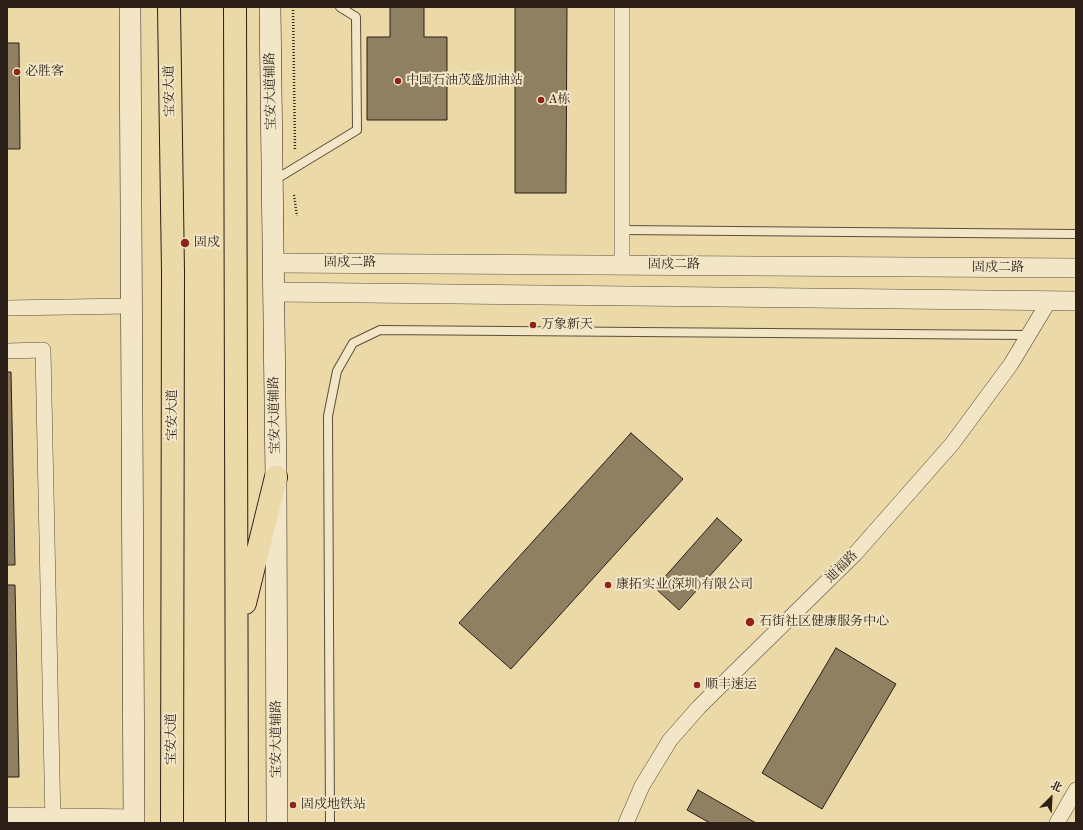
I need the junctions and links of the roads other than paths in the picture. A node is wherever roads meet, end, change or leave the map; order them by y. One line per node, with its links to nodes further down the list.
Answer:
1 (130, 7): 16 (main road)
2 (169, 7): 26 (main road, 宝安大道)
3 (235, 7): 21 (main road)
4 (270, 7): 7 (main road, 宝安大道辅路)
5 (340, 7): 7 (lane)
6 (622, 7): 8 (street)
7 (272, 182): 10 (main road, 宝安大道辅路)
8 (622, 230): 9 (lane); 11 (street)
9 (1076, 234)
10 (273, 263): 11 (street, 固戍二路); 13 (main road, 宝安大道辅路)
11 (622, 265): 12 (street, 固戍二路)
12 (1076, 268)
13 (274, 292): 14 (street); 20 (main road, 宝安大道辅路)
14 (1049, 301): 15 (street); 18 (street, 迪福路)
15 (1076, 301)
16 (130, 306): 17 (street); 25 (main road)
17 (7, 308)
18 (1028, 335): 29 (lane); 30 (street, 迪福路)
19 (7, 351): 24 (street)
20 (276, 478): 21 (main road); 28 (main road, 宝安大道辅路)
21 (238, 635): 27 (main road)
22 (1076, 790): 31 (street)
23 (7, 815): 24 (street)
24 (53, 820): 25 (street)
25 (134, 820)
26 (172, 823)
27 (237, 823)
28 (278, 823)
29 (330, 823)
30 (626, 823)
31 (1057, 823)

